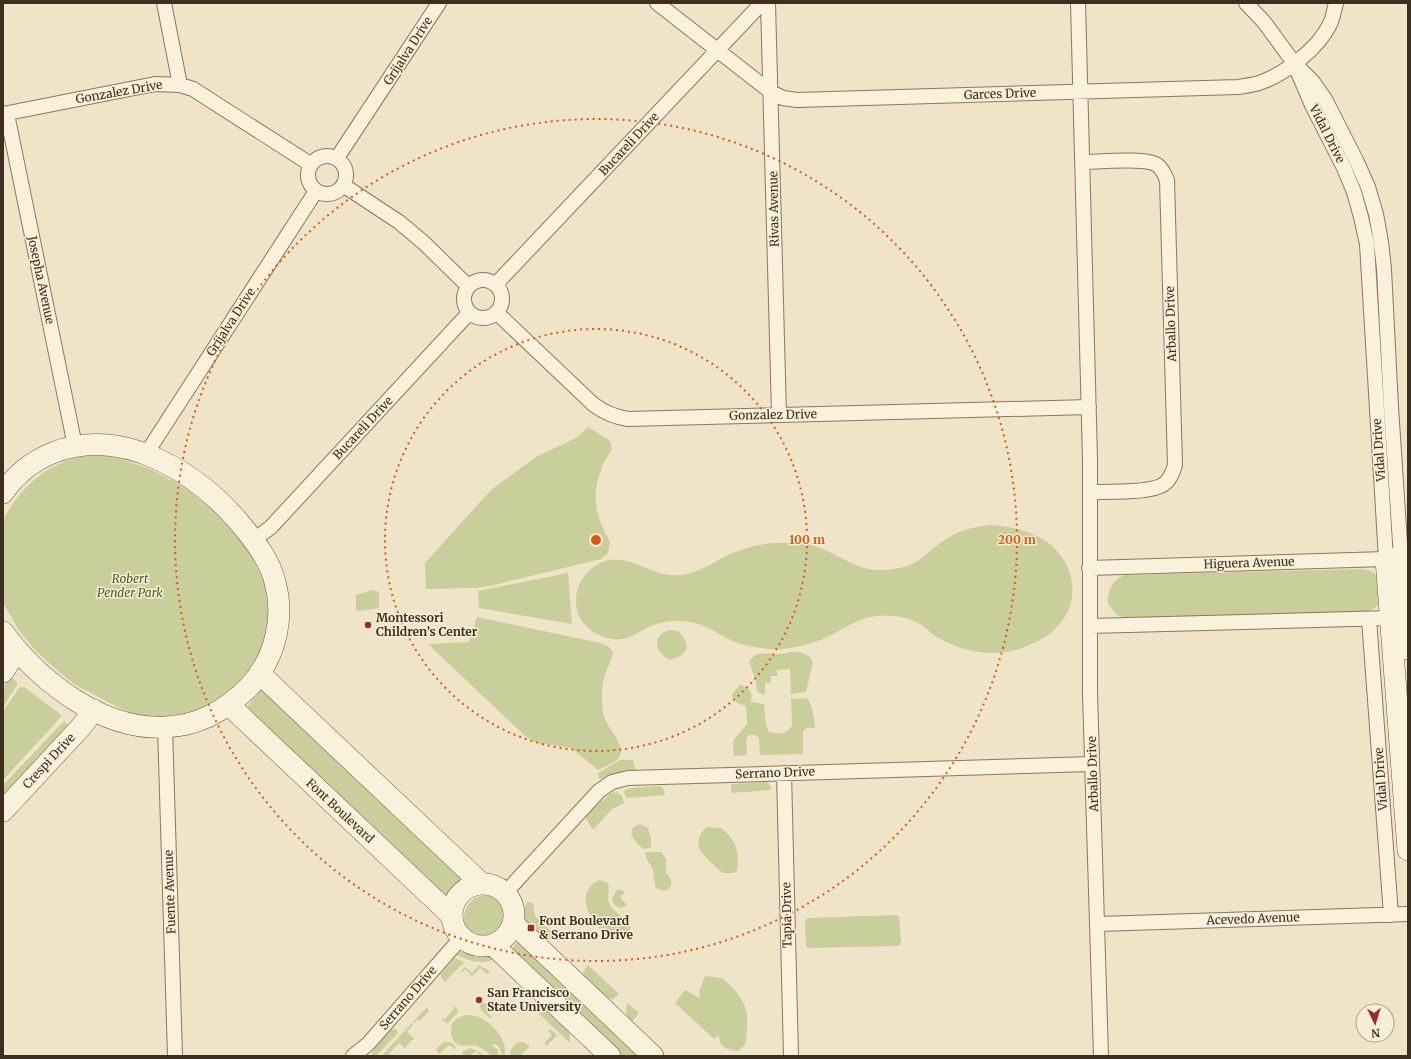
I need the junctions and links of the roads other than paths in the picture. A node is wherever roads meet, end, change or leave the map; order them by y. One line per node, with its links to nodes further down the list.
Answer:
1 (164, 3): 11 (street)
2 (440, 3): 15 (street, Grijalva Drive)
3 (657, 3): 9 (street, Garces Drive)
4 (762, 3): 9 (street, Bucareli Drive)
5 (768, 3): 12 (street, Rivas Avenue)
6 (1078, 3): 13 (street, Arballo Drive)
7 (1246, 3): 10 (street, Vidal Drive)
8 (1336, 3): 10 (street, Garces Drive)
9 (717, 50): 12 (street, Garces Drive); 20 (street, Bucareli Drive)
10 (1294, 63): 13 (street, Garces Drive); 31 (street, Vidal Drive)
11 (180, 85): 14 (street, Gonzalez Drive); 17 (street, Gonzalez Drive)
12 (771, 92): 13 (street, Garces Drive); 25 (street, Rivas Avenue)
13 (1080, 92): 16 (street, Arballo Drive)
14 (5, 114): 26 (street, Josepha Avenue)
15 (337, 158): 17 (street); 18 (street)
16 (1082, 162): 24 (street, Arballo Drive); 29 (street, Arballo Drive)
17 (310, 164): 19 (street)
18 (343, 185): 19 (street); 21 (street)
19 (316, 191): 27 (street, Grijalva Drive)
20 (496, 284): 21 (street); 23 (street)
21 (468, 286): 22 (street)
22 (469, 313): 23 (street); 30 (street, Bucareli Drive)
23 (497, 313): 25 (street, Gonzalez Drive)
24 (1089, 407): 25 (street, Gonzalez Drive); 29 (street, Arballo Drive)
25 (779, 415)
26 (75, 446): 27 (street); 28 (street)
27 (146, 454): 30 (street)
28 (7, 481)
29 (1090, 492): 32 (street, Arballo Drive)
30 (254, 540): 40 (street)
31 (1398, 558): 32 (street, Higuera Avenue); 33 (street, Vidal Drive)
32 (1089, 568): 35 (street, Arballo Drive)
33 (1401, 618): 34 (street); 37 (street, Vidal Drive); 47 (street, Vidal Drive)
34 (1369, 619): 35 (street); 51 (street, Vidal Drive)
35 (1090, 626): 44 (street, Arballo Drive)
36 (3, 632): 38 (street)
37 (1408, 649)
38 (17, 650): 39 (street); 42 (street)
39 (3, 672)
40 (260, 674): 41 (street); 48 (street)
41 (229, 705): 43 (street); 52 (street, Font Boulevard)
42 (94, 710): 43 (street); 46 (street, Crespi Drive)
43 (165, 728): 57 (street, Fuente Avenue)
44 (1092, 764): 45 (street, Serrano Drive); 54 (street, Arballo Drive)
45 (784, 773): 49 (street, Serrano Drive); 61 (street, Tapia Drive)
46 (3, 811)
47 (1408, 850)
48 (481, 883): 49 (street); 52 (street)
49 (506, 892): 53 (street)
50 (1408, 914): 51 (street, Acevedo Avenue)
51 (1392, 915): 54 (street, Acevedo Avenue)
52 (452, 916): 55 (street)
53 (514, 924): 56 (street); 60 (street)
54 (1098, 924): 62 (street, Arballo Drive)
55 (461, 938): 56 (street); 58 (street, Serrano Drive)
56 (493, 945): 59 (street)
57 (175, 1056)
58 (354, 1056)
59 (610, 1056)
60 (653, 1056)
61 (791, 1056)
62 (1101, 1056)

